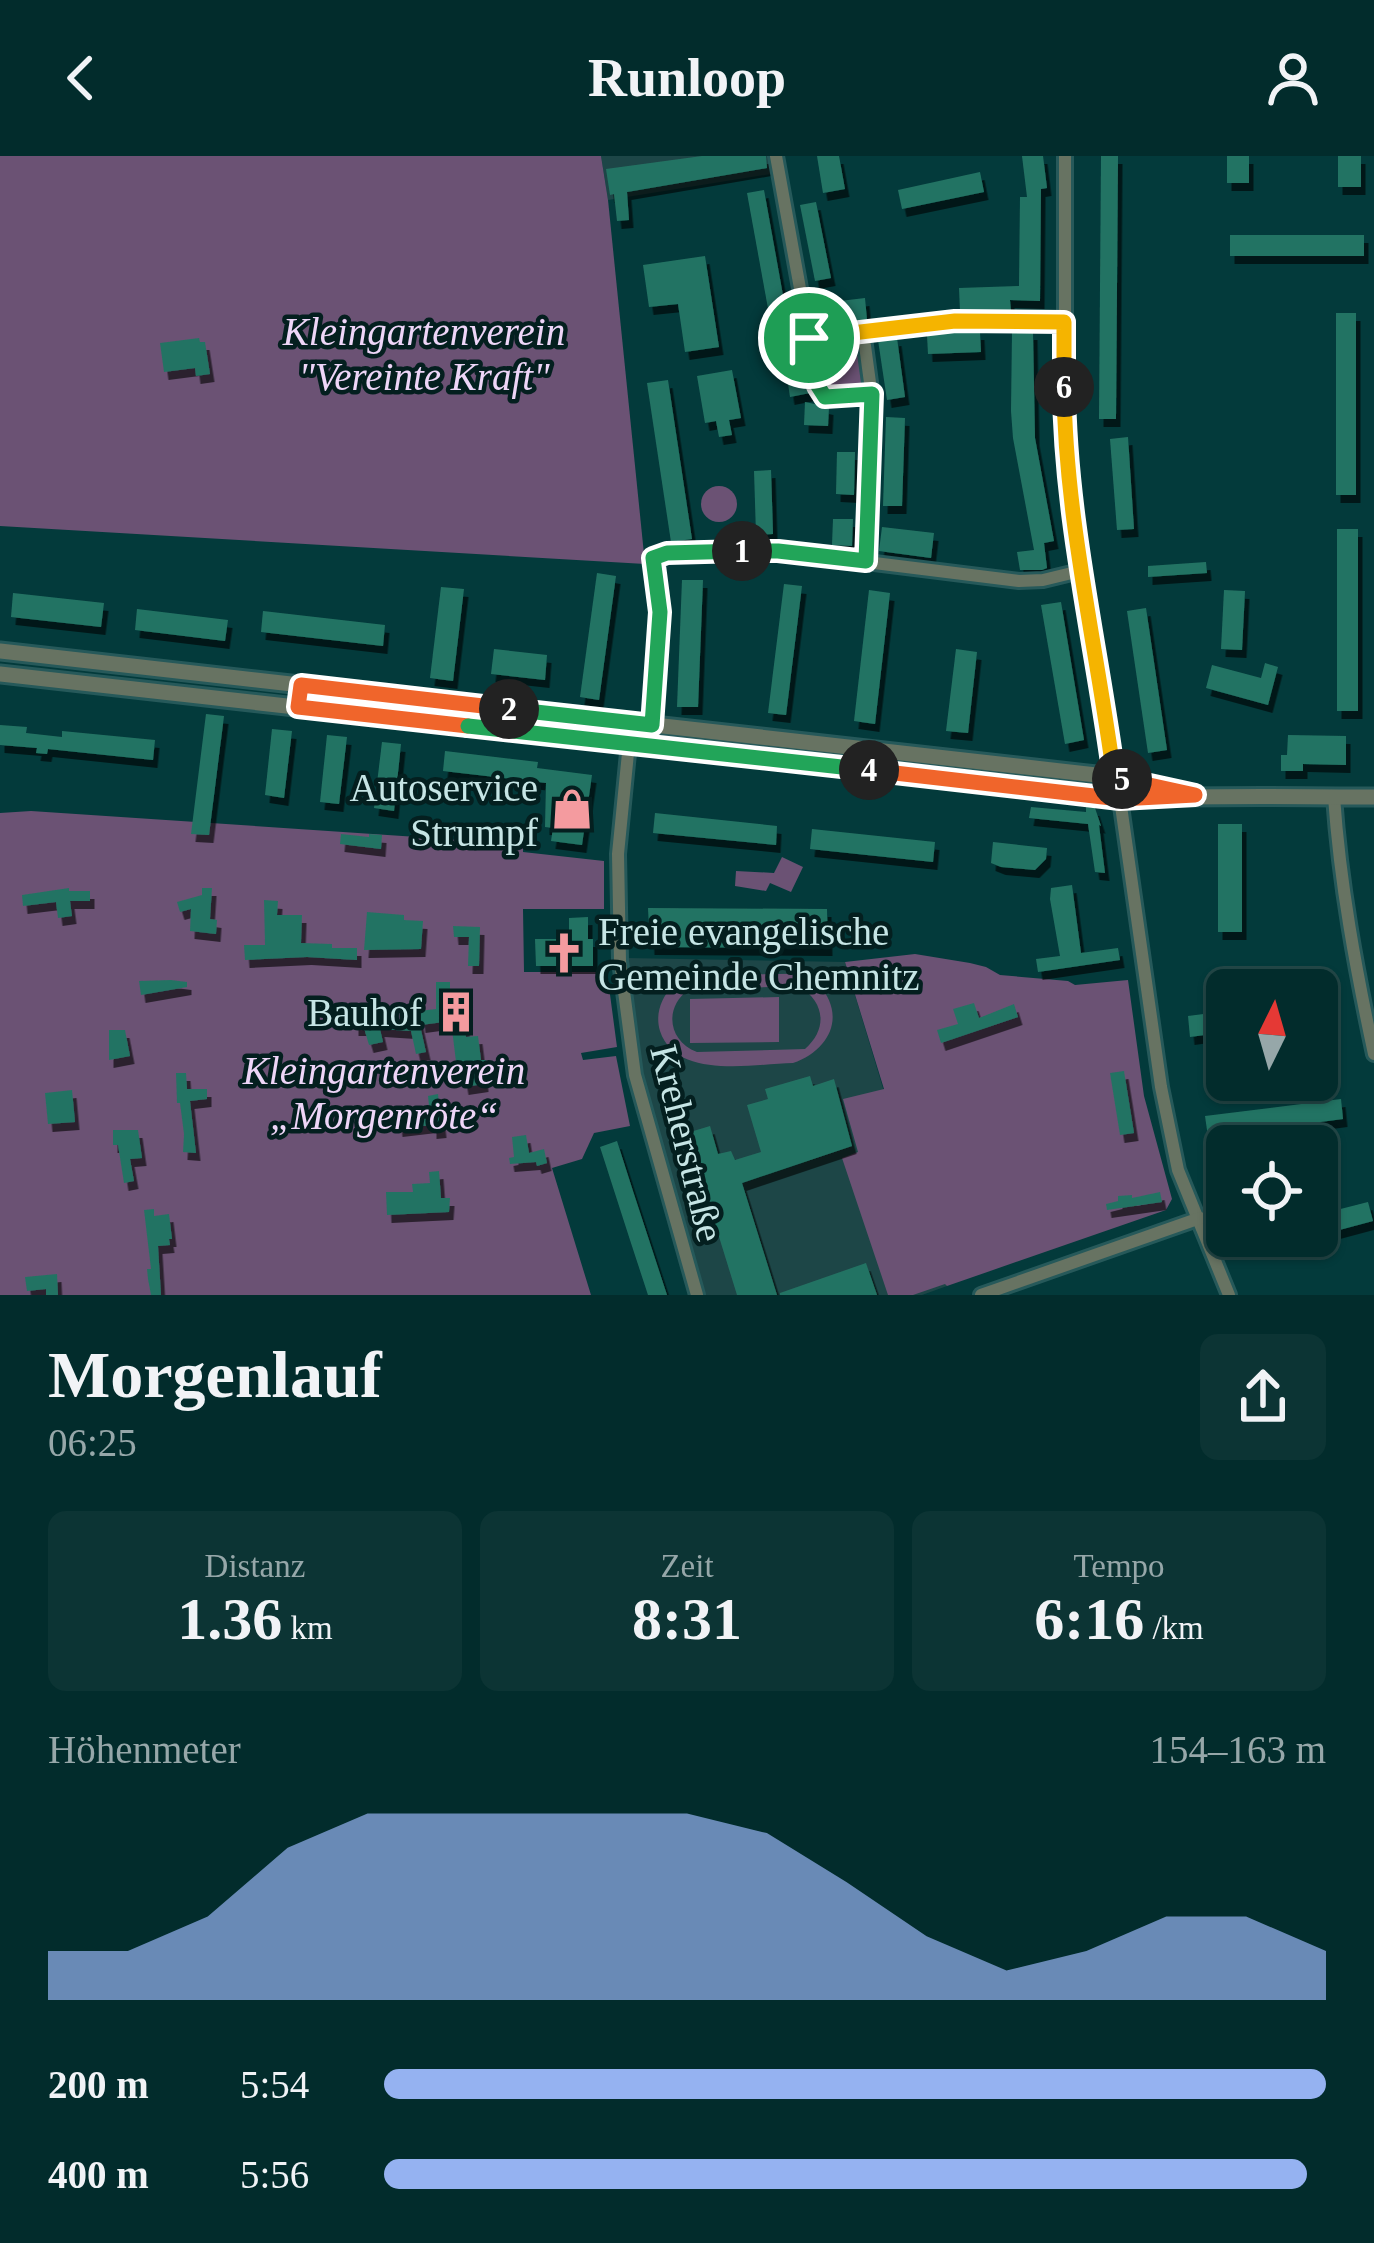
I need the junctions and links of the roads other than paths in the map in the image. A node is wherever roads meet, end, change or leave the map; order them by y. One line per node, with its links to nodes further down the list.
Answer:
1 (776, 156): 5 (street)
2 (1065, 156): 3 (street)
3 (1064, 322): 4 (street); 8 (street)
4 (862, 331): 5 (street); 6 (street)
5 (809, 338): 6 (street)
6 (872, 394): 7 (street)
7 (866, 561): 8 (street); 13 (street)
8 (1080, 571): 15 (street)
9 (0, 651): 11 (street)
10 (0, 674): 12 (street)
11 (301, 685): 12 (street); 13 (street)
12 (298, 707): 14 (street)
13 (652, 725): 14 (street); 15 (street)
14 (629, 743): 19 (street); 22 (street, Kreherstraße)
15 (1114, 777): 16 (street); 19 (street)
16 (1195, 795): 17 (street); 19 (street)
17 (1334, 797): 18 (street); 20 (street)
18 (1374, 797)
19 (1120, 799): 21 (street)
20 (1374, 1054)
21 (1200, 1219): 23 (street); 24 (street)
22 (697, 1295)
23 (981, 1295)
24 (1229, 1295)

